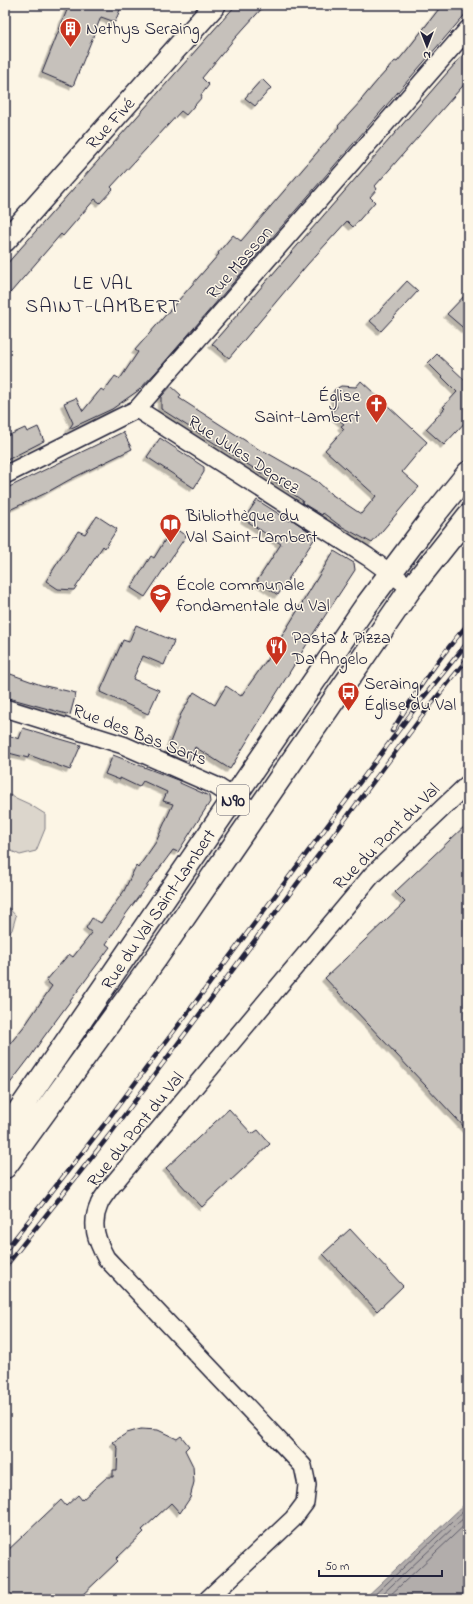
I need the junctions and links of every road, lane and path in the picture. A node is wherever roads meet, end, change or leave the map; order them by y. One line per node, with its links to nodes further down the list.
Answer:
1 (215, 5): 3 (street, Rue Fivé)
2 (468, 29): 4 (street, Rue Masson)
3 (5, 241)
4 (137, 410): 6 (street, Rue Masson); 8 (street, Rue Jules Deprez)
5 (468, 473): 8 (main road, Rue du Val Saint-Lambert / N90)
6 (5, 475)
7 (468, 516): 9 (main road, Rue du Val Saint-Lambert / N90)
8 (390, 572): 9 (street, Rue Jules Deprez); 12 (main road, Rue du Val Saint-Lambert / N90)
9 (412, 588): 13 (main road, Rue du Val Saint-Lambert / N90)
10 (5, 708): 12 (street, Rue des Bas Sarts)
11 (468, 784): 16 (street, Rue du Pont du Val)
12 (234, 798): 13 (street, Rue des Bas Sarts); 14 (main road, Rue du Val Saint-Lambert / N90)
13 (256, 812): 15 (main road, Rue du Val Saint-Lambert / N90)
14 (5, 1131)
15 (5, 1167)
16 (208, 1599)

